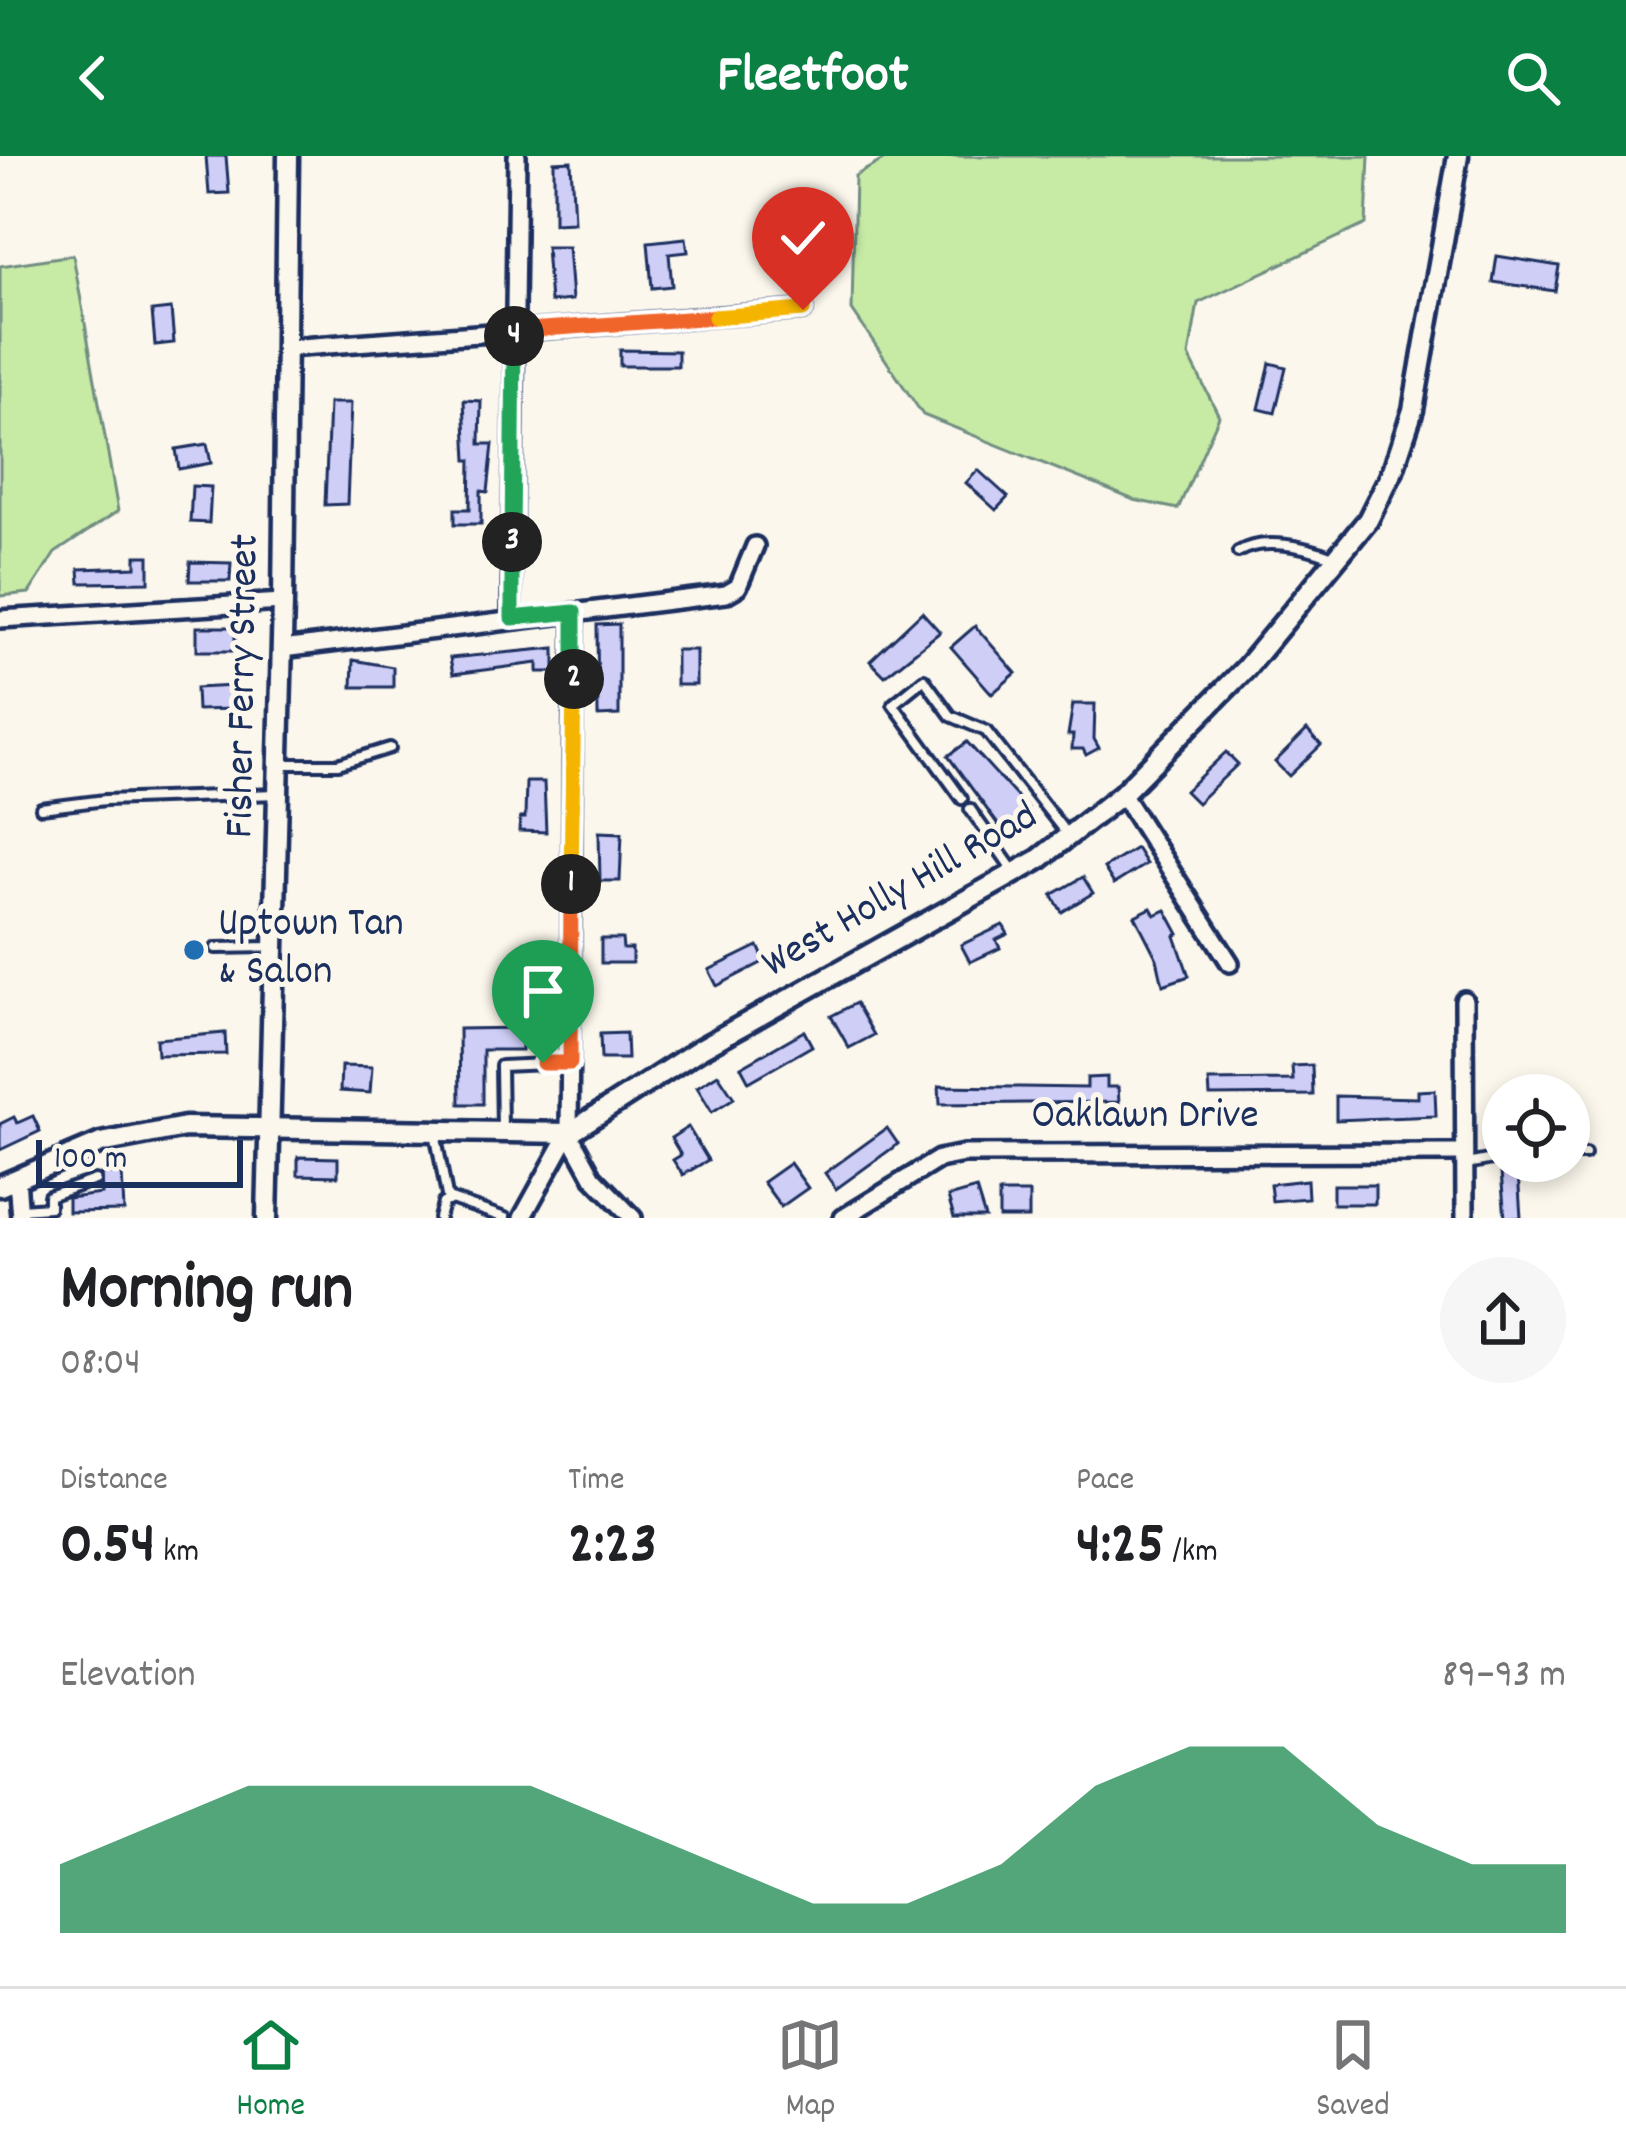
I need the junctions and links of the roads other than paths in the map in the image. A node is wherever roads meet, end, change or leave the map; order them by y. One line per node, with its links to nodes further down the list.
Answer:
1 (287, 156): 6 (street, Fisher Ferry Street)
2 (517, 156): 5 (street)
3 (1458, 156): 9 (street, West Holly Hill Road)
4 (803, 310): 5 (street)
5 (514, 331): 6 (street); 12 (street)
6 (287, 348): 10 (street, Fisher Ferry Street)
7 (754, 546): 11 (street)
8 (1238, 551): 9 (lane)
9 (1340, 559): 18 (street, West Holly Hill Road)
10 (283, 602): 13 (street); 14 (street, Fisher Ferry Street)
11 (574, 612): 12 (street); 30 (street)
12 (512, 618): 14 (street)
13 (0, 619)
14 (281, 649): 16 (street, Fisher Ferry Street)
15 (390, 748): 16 (lane)
16 (279, 764): 17 (street, Fisher Ferry Street)
17 (278, 794): 20 (lane); 24 (street, Fisher Ferry Street)
18 (1122, 794): 22 (street, West Holly Hill Road); 26 (street)
19 (962, 799): 22 (lane)
20 (41, 808)
21 (970, 808): 23 (lane)
22 (1070, 838): 23 (street, West Holly Hill Road)
23 (1016, 874): 34 (street, West Holly Hill Road)
24 (274, 947): 25 (lane); 31 (street, Fisher Ferry Street)
25 (216, 948)
26 (1230, 963)
27 (1464, 1000): 36 (street)
28 (542, 1017): 29 (lane)
29 (543, 1063): 30 (lane); 33 (lane)
30 (570, 1063): 34 (street)
31 (269, 1127): 32 (street); 38 (street); 41 (street, Fisher Ferry Street)
32 (434, 1128): 33 (street); 39 (lane)
33 (502, 1129): 34 (street)
34 (569, 1133): 44 (street); 45 (street)
35 (1482, 1158): 36 (lane)
36 (1465, 1159): 46 (street, Oaklawn Drive); 47 (street)
37 (95, 1180): 40 (lane)
38 (9, 1182): 40 (street)
39 (448, 1201): 42 (lane); 43 (lane)
40 (19, 1214)
41 (267, 1218)
42 (439, 1218)
43 (505, 1218)
44 (522, 1218)
45 (633, 1218)
46 (843, 1218)
47 (1465, 1218)

